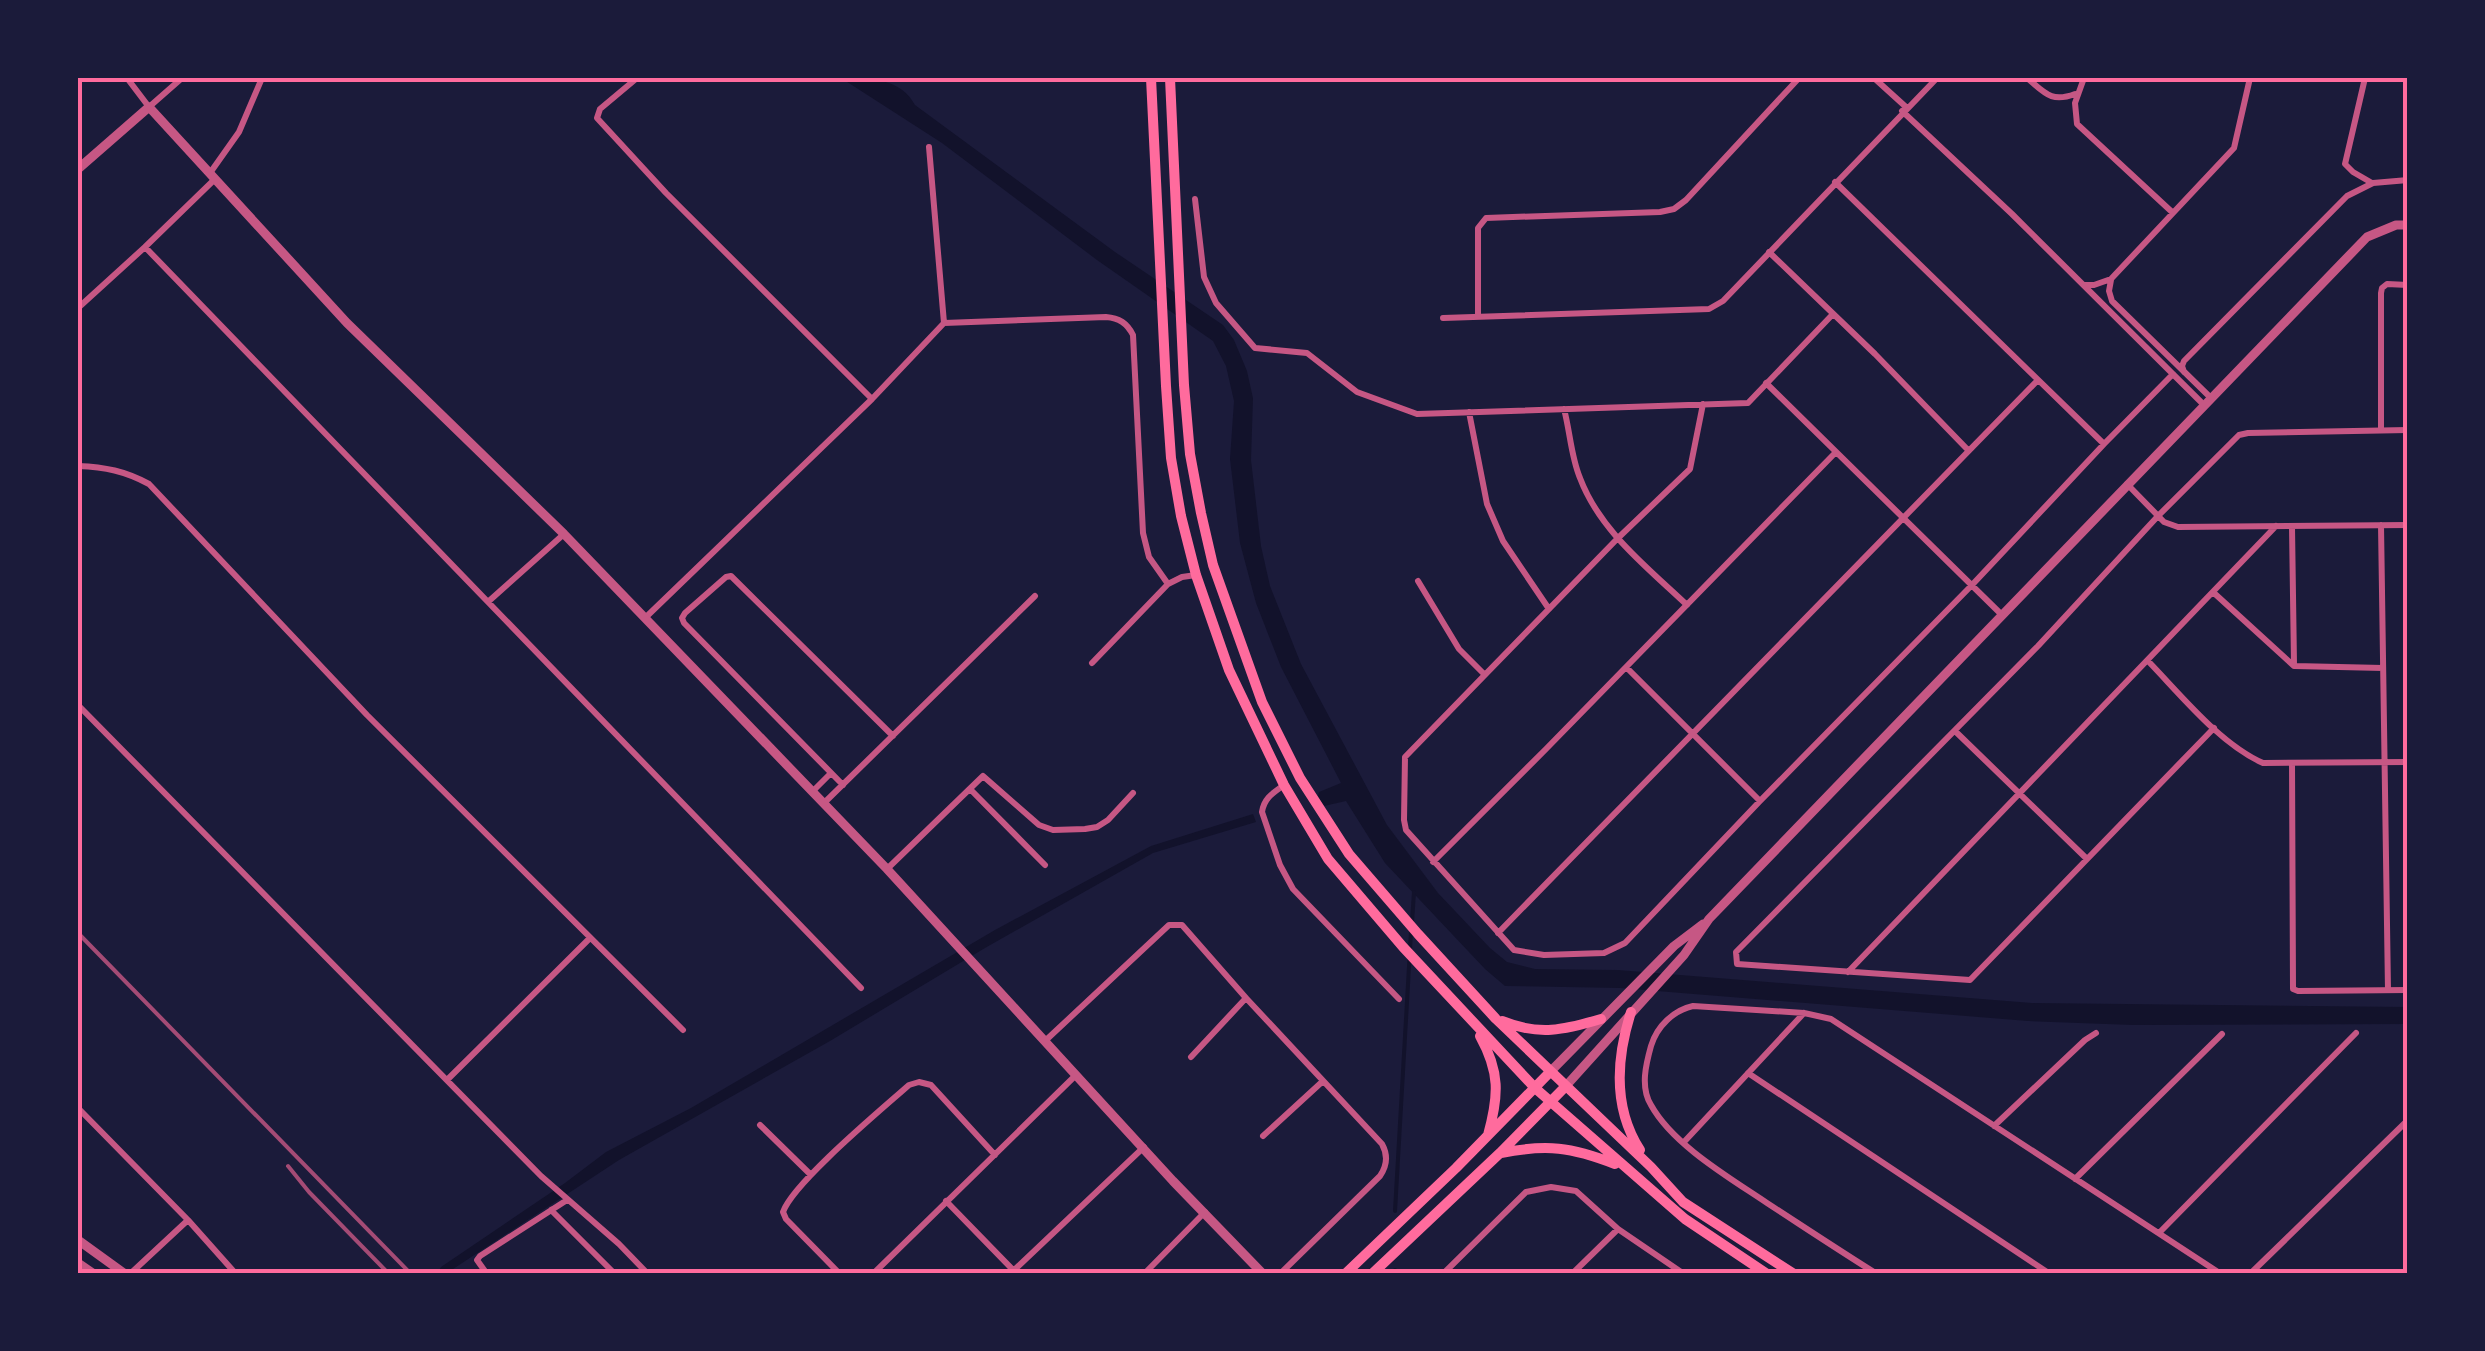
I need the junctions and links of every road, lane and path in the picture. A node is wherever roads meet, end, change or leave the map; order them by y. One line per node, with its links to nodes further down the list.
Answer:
1 (127, 78): 15 (street)
2 (182, 78): 15 (street)
3 (262, 78): 19 (street)
4 (638, 78): 40 (street)
5 (1151, 78): 60 (main road)
6 (1170, 78): 109 (main road)
7 (1799, 78): 33 (street)
8 (1874, 78): 16 (street)
9 (1937, 78): 16 (street)
10 (2027, 78): 14 (street)
11 (2084, 78): 14 (street)
12 (2250, 78): 24 (street)
13 (2365, 78): 22 (street)
14 (2076, 94): 24 (street)
15 (150, 107): 18 (street); 19 (street)
16 (1904, 109): 21 (street); 30 (street)
17 (929, 146): 35 (street)
18 (78, 169)
19 (213, 176): 26 (street); 58 (street)
20 (2408, 180): 22 (street)
21 (1835, 182): 27 (street); 38 (street)
22 (2373, 183): 36 (street)
23 (1194, 199): 44 (street)
24 (2172, 212): 28 (street)
25 (2408, 224): 41 (street)
26 (146, 247): 31 (street); 66 (street)
27 (1769, 252): 32 (street); 33 (street)
28 (2112, 279): 30 (street); 36 (street)
29 (2408, 284): 45 (street)
30 (2083, 285): 37 (street)
31 (78, 308)
32 (1833, 314): 39 (street); 48 (street)
33 (1478, 317): 34 (street)
34 (1442, 318)
35 (944, 323): 40 (street); 62 (street)
36 (2184, 372): 41 (street)
37 (2173, 374): 41 (street); 47 (street)
38 (2037, 381): 47 (street); 48 (street)
39 (1766, 384): 42 (street); 49 (street)
40 (872, 400): 70 (street)
41 (2209, 402): 51 (street)
42 (1703, 404): 43 (street); 59 (street)
43 (1564, 409): 44 (street); 59 (street)
44 (1469, 412): 68 (street)
45 (2381, 430): 46 (street); 52 (street)
46 (2408, 430)
47 (2104, 444): 63 (street)
48 (1968, 450): 53 (street)
49 (1836, 452): 53 (street); 67 (street)
50 (78, 466): 100 (street)
51 (2127, 484): 52 (street); 69 (street)
52 (2158, 516): 56 (street); 79 (street)
53 (1904, 519): 63 (street); 80 (street)
54 (2381, 525): 55 (street); 57 (street); 75 (street)
55 (2408, 525)
56 (2276, 526): 57 (street); 64 (street)
57 (2292, 526): 73 (street)
58 (564, 534): 66 (street); 70 (street)
59 (1617, 539): 67 (street); 68 (street)
60 (1196, 576): 62 (street); 87 (main road)
61 (1418, 581): 76 (street)
62 (1168, 584): 72 (street)
63 (1972, 586): 69 (street); 92 (street)
64 (2214, 593): 71 (street); 73 (street)
65 (1035, 596): 81 (street)
66 (488, 602): 102 (street)
67 (1686, 605): 74 (street)
68 (1549, 609): 76 (street)
69 (2002, 615): 98 (street)
70 (645, 618): 89 (street)
71 (2148, 661): 78 (street); 90 (street)
72 (1092, 663)
73 (2294, 666): 75 (street)
74 (1626, 667): 80 (street); 95 (street)
75 (2383, 668): 82 (street)
76 (1484, 675): 95 (street)
77 (78, 705): 121 (street)
78 (2214, 728): 84 (street); 94 (street)
79 (1955, 731): 90 (street); 101 (street)
80 (1691, 733): 92 (street); 99 (street)
81 (892, 736): 85 (street); 86 (street)
82 (2385, 762): 83 (street); 84 (street); 103 (street)
83 (2408, 762)
84 (2292, 763): 103 (street)
85 (832, 773): 86 (street); 89 (street)
86 (843, 785): 93 (street)
87 (1284, 785): 106 (street); 111 (main road)
88 (970, 788): 91 (street); 96 (street); 97 (street)
89 (812, 792): 93 (street)
90 (2020, 792): 94 (street); 101 (street)
91 (1133, 793)
92 (1760, 801): 99 (street)
93 (823, 804): 97 (street)
94 (2087, 858): 101 (street)
95 (1433, 862): 99 (street)
96 (1045, 864)
97 (888, 868): 116 (street)
98 (1709, 920): 107 (street); 110 (street)
99 (1498, 933)
100 (590, 938): 112 (street); 121 (street)
101 (1847, 972)
102 (861, 988)
103 (2388, 990): 104 (street)
104 (2408, 990)
105 (1246, 998): 116 (street); 117 (street); 122 (street)
106 (1399, 1000)
107 (1634, 1010): 123 (street); 137 (main road)
108 (1804, 1013): 119 (street); 129 (street); 132 (street)
109 (1496, 1019): 110 (main road); 118 (main road)
110 (1601, 1019): 118 (street)
111 (1474, 1025): 124 (main road); 131 (main road)
112 (683, 1030)
113 (2096, 1033): 129 (street)
114 (2222, 1034): 139 (street)
115 (2356, 1034): 146 (street)
116 (1046, 1041): 120 (street)
117 (1191, 1057)
118 (1550, 1072): 123 (main road); 124 (main road)
119 (1748, 1073): 132 (street); 169 (street)
120 (1077, 1075): 133 (street); 135 (street)
121 (447, 1080): 140 (street)
122 (1323, 1081): 130 (street); 160 (street)
123 (1565, 1087): 125 (main road); 137 (main road)
124 (1534, 1088): 125 (main road); 131 (main road)
125 (1550, 1103): 134 (main road); 136 (main road)
126 (78, 1108): 144 (street)
127 (2408, 1120): 171 (street)
128 (760, 1126): 138 (street)
129 (1994, 1126): 139 (street)
130 (1264, 1136)
131 (1488, 1136): 161 (main road)
132 (1684, 1142): 168 (street)
133 (1144, 1147): 143 (street); 149 (street)
134 (1500, 1153): 136 (main road); 162 (main road)
135 (995, 1155): 138 (street); 141 (street)
136 (1621, 1166): 166 (main road)
137 (1651, 1167): 167 (main road)
138 (811, 1175): 156 (street)
139 (2075, 1178): 146 (street)
140 (566, 1199): 142 (street); 155 (street)
141 (946, 1201): 149 (street); 157 (street)
142 (552, 1210): 153 (street); 154 (street)
143 (1205, 1212): 158 (street); 159 (street)
144 (188, 1220): 151 (street); 152 (street)
145 (1618, 1229): 163 (street); 164 (street); 165 (street)
146 (2159, 1233): 170 (street)
147 (78, 1240): 151 (street)
148 (78, 1264): 150 (street)
149 (1013, 1272)
150 (94, 1274)
151 (128, 1274)
152 (236, 1274)
153 (487, 1274)
154 (614, 1274)
155 (648, 1274)
156 (840, 1274)
157 (873, 1274)
158 (1144, 1274)
159 (1263, 1274)
160 (1280, 1274)
161 (1345, 1274)
162 (1372, 1274)
163 (1442, 1274)
164 (1572, 1274)
165 (1684, 1274)
166 (1766, 1274)
167 (1794, 1274)
168 (1877, 1274)
169 (2050, 1274)
170 (2221, 1274)
171 (2250, 1274)

